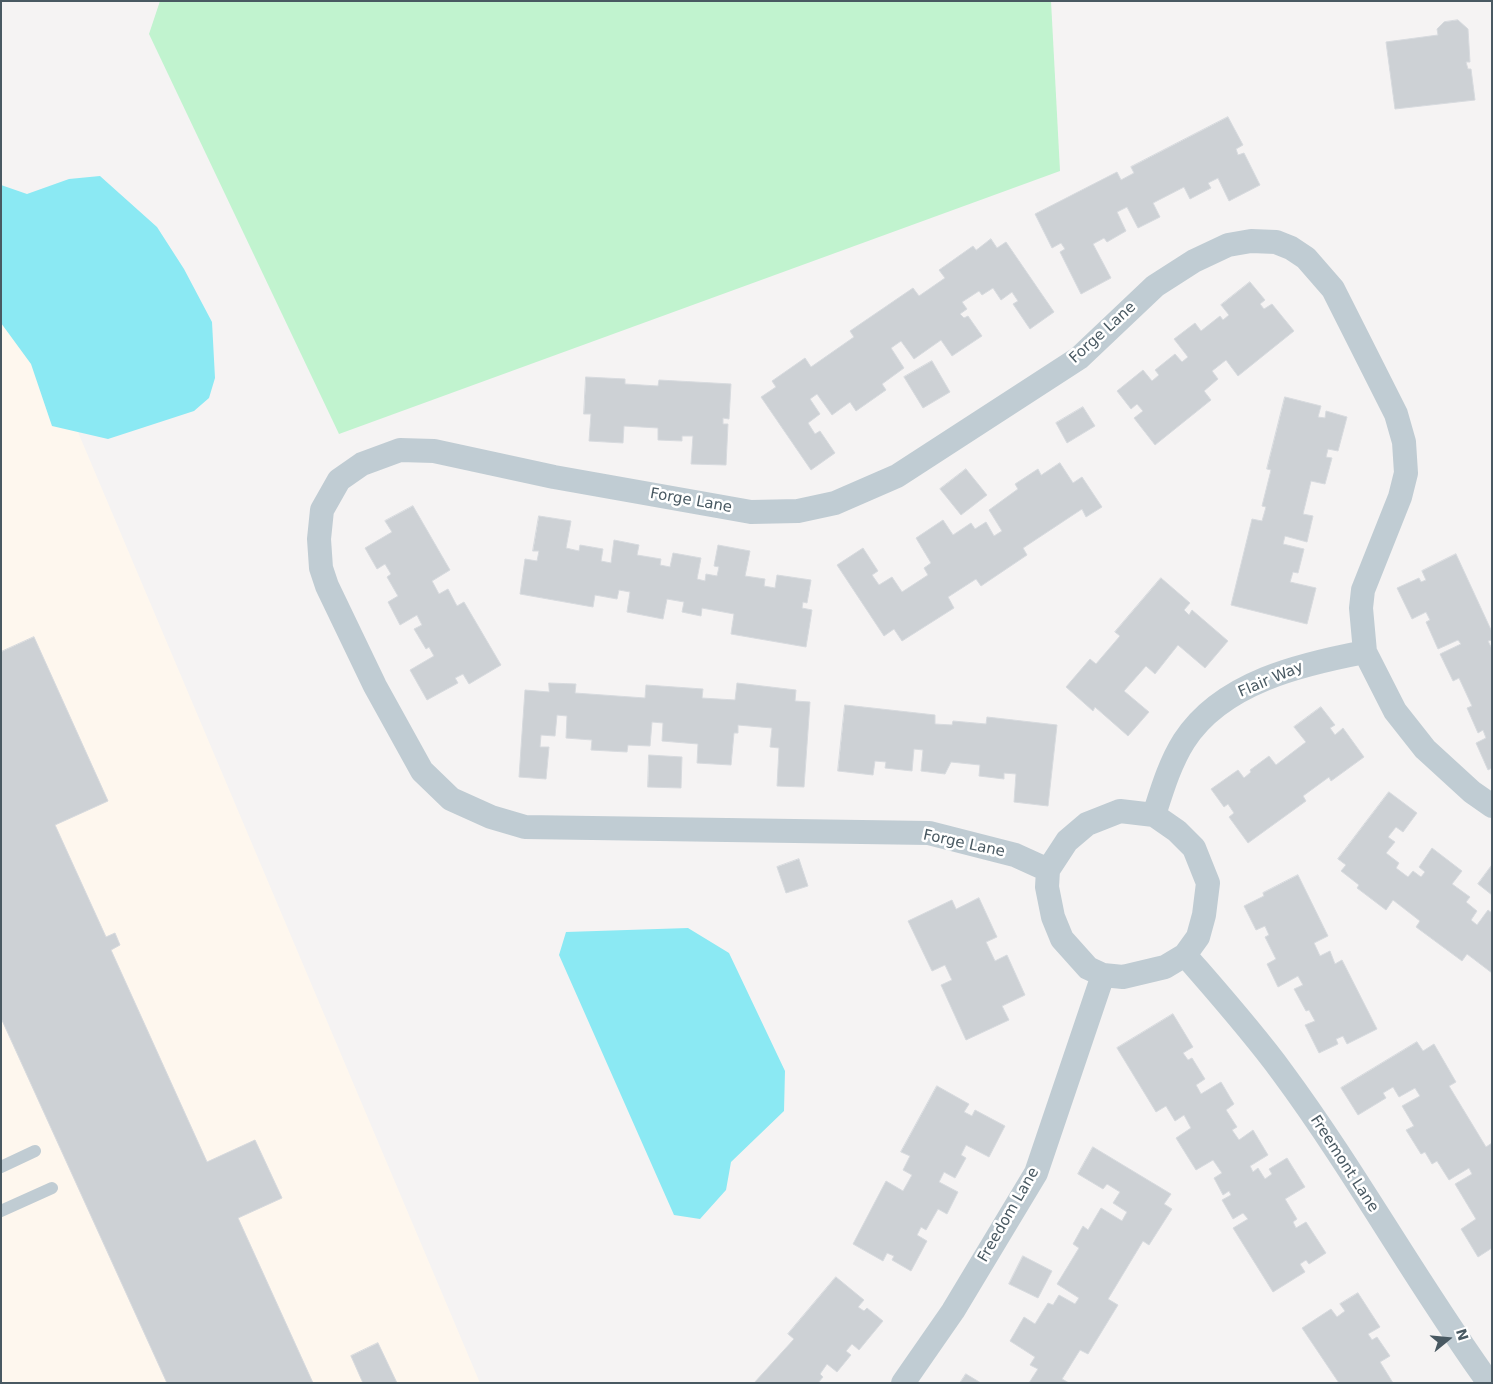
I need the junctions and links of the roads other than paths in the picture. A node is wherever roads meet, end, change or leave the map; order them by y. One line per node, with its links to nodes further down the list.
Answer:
1 (1365, 652): 2 (street, Forge Lane); 3 (street, Flair Way); 4 (street, Forge Lane)
2 (1492, 806)
3 (1154, 815): 4 (street); 5 (street)
4 (1048, 870): 6 (street)
5 (1185, 955): 6 (street); 12 (street, Freemont Lane)
6 (1103, 975): 11 (street, Freedom Lane)
7 (35, 1151): 8 (lane)
8 (1, 1166)
9 (52, 1188): 10 (lane)
10 (1, 1211)
11 (903, 1383)
12 (1489, 1383)

